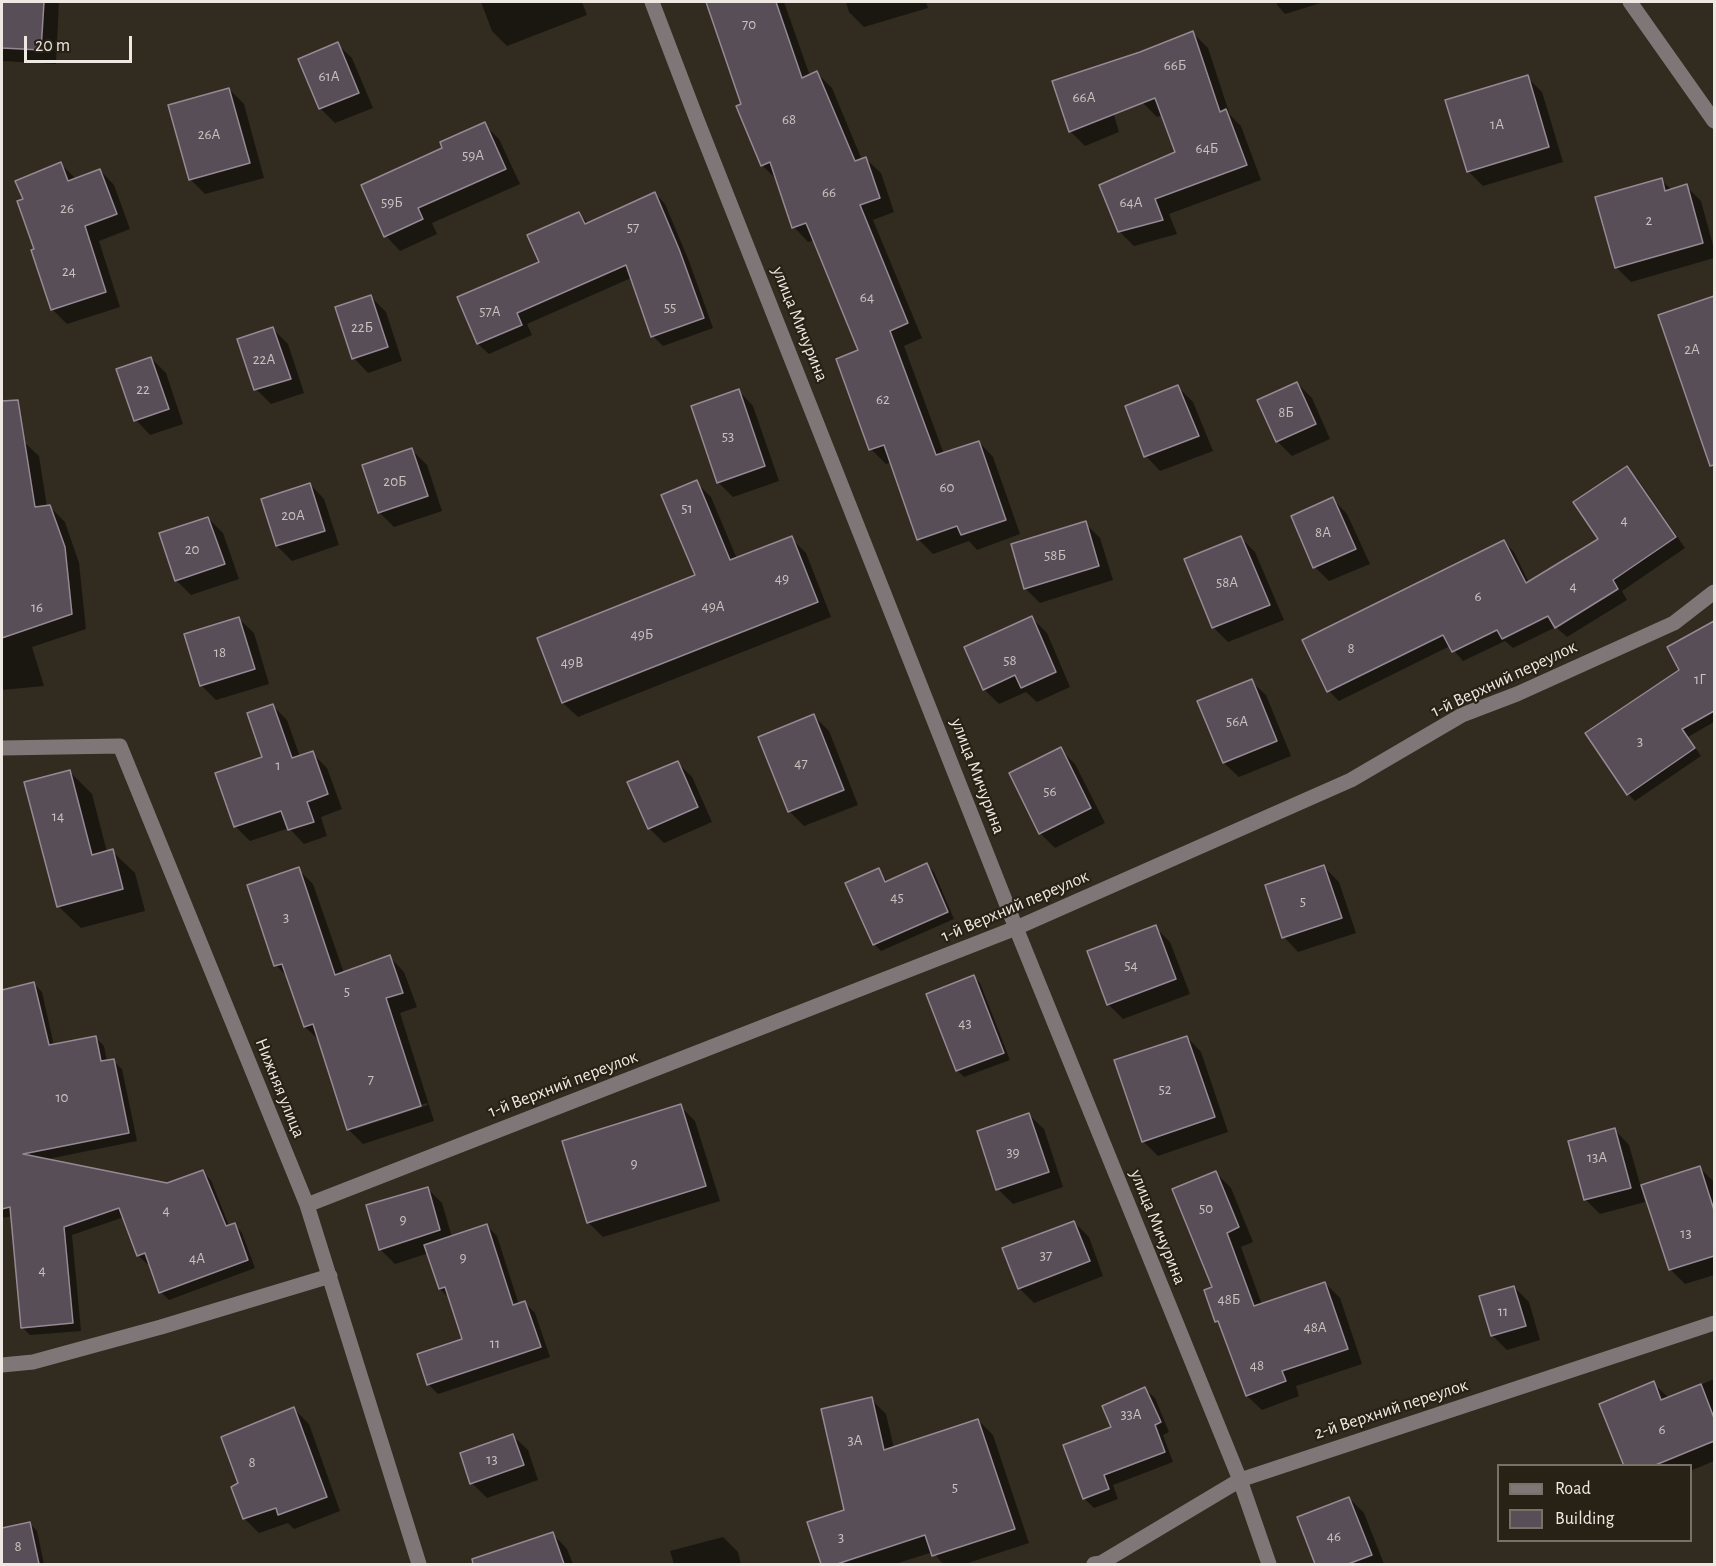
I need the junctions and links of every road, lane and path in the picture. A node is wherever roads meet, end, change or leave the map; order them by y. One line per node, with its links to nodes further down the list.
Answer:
1 (652, 2): 6 (street, улица Мичурина)
2 (1630, 2): 3 (street)
3 (1714, 121)
4 (1714, 592): 6 (street, 1-й Верхний переулок)
5 (2, 748): 7 (street, Нижняя улица)
6 (1016, 928): 7 (street, 1-й Верхний переулок); 11 (street, улица Мичурина)
7 (307, 1205): 8 (street, Нижняя улица)
8 (330, 1276): 10 (street); 12 (street, Нижняя улица)
9 (1714, 1323): 11 (street, 2-й Верхний переулок)
10 (2, 1365)
11 (1240, 1480): 13 (street, 2-й Верхний переулок); 14 (street, улица Мичурина)
12 (419, 1564)
13 (1094, 1564)
14 (1269, 1564)

